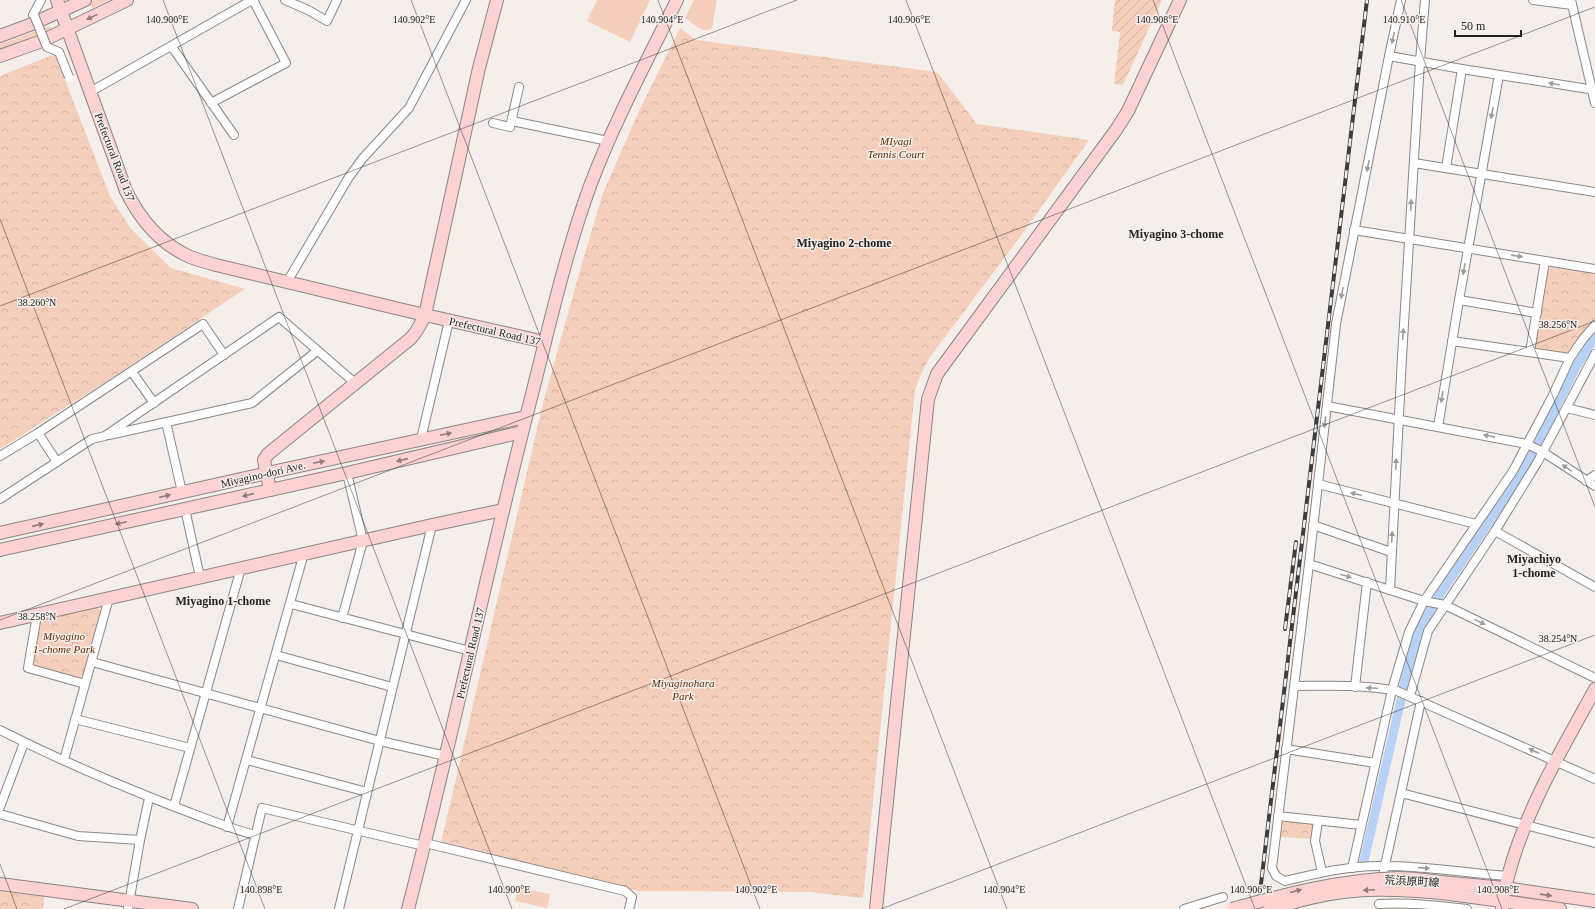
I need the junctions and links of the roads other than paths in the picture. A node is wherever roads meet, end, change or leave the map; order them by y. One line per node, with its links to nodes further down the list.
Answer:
1 (41, 0): 24 (street, bridge)
2 (85, 0): 15 (street)
3 (127, 0): 16 (street, one-way to 16)
4 (252, 0): 18 (street); 28 (street)
5 (285, 0): 6 (street)
6 (337, 0)
7 (466, 0): 43 (street)
8 (497, 0): 46 (street)
9 (677, 0): 33 (street)
10 (1180, 0): 165 (street)
11 (1401, 0): 20 (street, one-way to 20)
12 (1425, 0): 21 (street)
13 (1533, 0): 14 (street)
14 (1572, 2): 26 (street)
15 (59, 6): 16 (street, Prefectural Road 137); 17 (street)
16 (67, 29): 19 (street); 27 (street, Prefectural Road 137)
17 (0, 36)
18 (172, 46): 27 (street); 28 (street)
19 (0, 56)
20 (1389, 56): 21 (street); 38 (street, one-way to 38)
21 (1420, 61): 22 (street); 34 (street)
22 (1462, 69): 23 (street); 35 (street)
23 (1499, 75): 26 (street, one-way to 23); 36 (street, one-way to 36)
24 (69, 77)
25 (519, 87): 30 (street)
26 (1594, 90): 29 (street)
27 (90, 92): 43 (street, Prefectural Road 137)
28 (211, 103): 32 (street)
29 (1595, 103)
30 (512, 121): 31 (street); 33 (street)
31 (493, 123)
32 (234, 135)
33 (608, 141): 50 (street)
34 (1414, 163): 35 (street); 39 (street, one-way to 34)
35 (1446, 168): 36 (street)
36 (1481, 174): 37 (street); 40 (street)
37 (1595, 192)
38 (1354, 230): 39 (street); 59 (street, one-way to 59)
39 (1409, 240): 40 (street); 63 (street, one-way to 39)
40 (1468, 248): 41 (street, one-way to 41); 44 (street, one-way to 44)
41 (1545, 261): 42 (street); 45 (street)
42 (1595, 269)
43 (287, 282): 46 (street, Prefectural Road 137)
44 (1459, 300): 45 (street); 49 (street)
45 (1537, 313): 52 (street)
46 (425, 315): 47 (street, Prefectural Road 137); 57 (street)
47 (449, 321): 50 (street, Prefectural Road 137); 69 (street)
48 (1595, 325): 55 (street)
49 (1452, 341): 52 (street); 65 (street, one-way to 65)
50 (545, 342): 62 (street, Prefectural Road 137)
51 (317, 351): 54 (street); 57 (street); 64 (street)
52 (1530, 352): 55 (street)
53 (1595, 354): 60 (street)
54 (224, 355): 56 (street); 58 (street)
55 (1570, 358): 70 (street)
56 (132, 372): 58 (street); 67 (street)
57 (355, 383): 73 (street)
58 (154, 403): 68 (street)
59 (1327, 406): 63 (street); 77 (street, one-way to 77)
60 (1567, 408): 61 (street); 70 (street)
61 (1595, 415)
62 (526, 417): 66 (street, Prefectural Road 137); 69 (street, Miyagino-dori Ave., one-way to 62)
63 (1398, 419): 65 (street); 82 (street, one-way to 63)
64 (166, 422): 68 (street); 80 (street)
65 (1438, 427): 70 (street, one-way to 65)
66 (522, 432): 74 (street, Miyagino-dori Ave., one-way to 74); 84 (street, Prefectural Road 137)
67 (38, 433): 71 (street); 72 (street)
68 (105, 436): 72 (street)
69 (421, 440): 73 (street, Miyagino-dori Ave., one-way to 69)
70 (1535, 448): 76 (street, one-way to 70); 85 (street); 88 (street)
71 (0, 456)
72 (57, 462): 81 (street)
73 (267, 473): 79 (street); 80 (street, Miyagino-dori Ave.)
74 (347, 473): 79 (street, Miyagino-dori Ave.); 90 (street)
75 (1595, 475): 76 (street)
76 (1586, 481): 78 (street)
77 (1318, 484): 82 (street, one-way to 77); 87 (street)
78 (1595, 486)
79 (270, 490): 83 (street, Miyagino-dori Ave., one-way to 83)
80 (182, 492): 89 (street, Miyagino-dori Ave., one-way to 80)
81 (0, 499)
82 (1394, 503): 85 (street); 92 (street, one-way to 82)
83 (185, 509): 91 (street, Miyagino-dori Ave., one-way to 91); 96 (street)
84 (504, 510): 86 (street); 107 (street, Prefectural Road 137)
85 (1476, 524): 101 (street)
86 (432, 525): 90 (street); 106 (street)
87 (1313, 525): 92 (street); 94 (street)
88 (1495, 531): 98 (street); 101 (street)
89 (0, 533)
90 (363, 541): 93 (street); 104 (street)
91 (0, 550)
92 (1392, 552): 99 (street)
93 (304, 553): 95 (street); 102 (street)
94 (1309, 564): 97 (street, one-way to 97); 112 (street)
95 (241, 568): 96 (street); 117 (street)
96 (200, 577): 100 (street)
97 (1366, 582): 99 (street); 114 (street)
98 (1595, 587)
99 (1390, 590): 101 (street)
100 (109, 598): 103 (street); 109 (street)
101 (1435, 603): 110 (street, one-way to 110); 116 (street); 118 (street)
102 (291, 604): 104 (street); 108 (street)
103 (37, 615): 105 (street); 111 (street)
104 (342, 618): 106 (street)
105 (0, 622)
106 (405, 635): 107 (street); 113 (street)
107 (470, 652): 127 (street, Prefectural Road 137)
108 (276, 655): 113 (street); 120 (street)
109 (92, 662): 111 (street); 117 (street)
110 (1595, 678)
111 (85, 684): 121 (street)
112 (1294, 686): 114 (street); 126 (street)
113 (392, 687): 123 (street)
114 (1355, 687): 116 (street, one-way to 114)
115 (1595, 689): 130 (street)
116 (1392, 690): 118 (street); 131 (street)
117 (206, 693): 120 (street); 125 (street)
118 (1410, 696): 119 (street)
119 (1421, 701): 130 (street, one-way to 119); 134 (street)
120 (261, 708): 123 (street); 129 (street)
121 (76, 719): 125 (street); 128 (street)
122 (0, 730): 124 (street)
123 (380, 741): 127 (street); 133 (street)
124 (24, 743): 128 (street); 137 (street)
125 (190, 748): 136 (street)
126 (1286, 748): 131 (street); 139 (street)
127 (446, 756): 148 (street, Prefectural Road 137)
128 (64, 760): 135 (street)
129 (247, 760): 133 (street); 143 (street)
130 (1556, 761): 132 (street); 142 (street)
131 (1375, 763): 141 (street)
132 (1595, 779)
133 (367, 792): 144 (street)
134 (1401, 793): 142 (street); 150 (street)
135 (149, 798): 136 (street); 146 (street)
136 (174, 806): 143 (street)
137 (0, 807)
138 (0, 814): 146 (street)
139 (1278, 816): 140 (street); 151 (street)
140 (1318, 821): 141 (street); 151 (street)
141 (1361, 825): 149 (street)
142 (1524, 825): 147 (street); 152 (street)
143 (227, 828): 145 (street)
144 (359, 831): 145 (street); 148 (street); 162 (street)
145 (255, 835): 161 (street)
146 (140, 840): 158 (street)
147 (1595, 843)
148 (425, 844): 163 (street, Prefectural Road 137); 164 (street)
149 (1352, 868): 150 (street); 151 (street)
150 (1384, 868): 152 (street, one-way to 152)
151 (1322, 872)
152 (1506, 882): 154 (street, 荒浜原町線); 156 (street, 荒浜原町線, one-way to 156); 159 (street)
153 (0, 884): 158 (street)
154 (1451, 888): 159 (street, 荒浜原町線); 167 (street, 荒浜原町線, one-way to 154, bridge); 168 (street, 荒浜原町線, one-way to 168, bridge)
155 (1223, 897): 166 (street)
156 (1595, 901)
157 (1379, 904): 169 (street)
158 (128, 905): 160 (street)
159 (1503, 905): 170 (street, 荒浜原町線)
160 (192, 909)
161 (238, 909)
162 (340, 909)
163 (408, 909)
164 (629, 909)
165 (876, 909)
166 (1186, 909)
167 (1232, 909)
168 (1270, 909)
169 (1467, 909)
170 (1560, 909)

